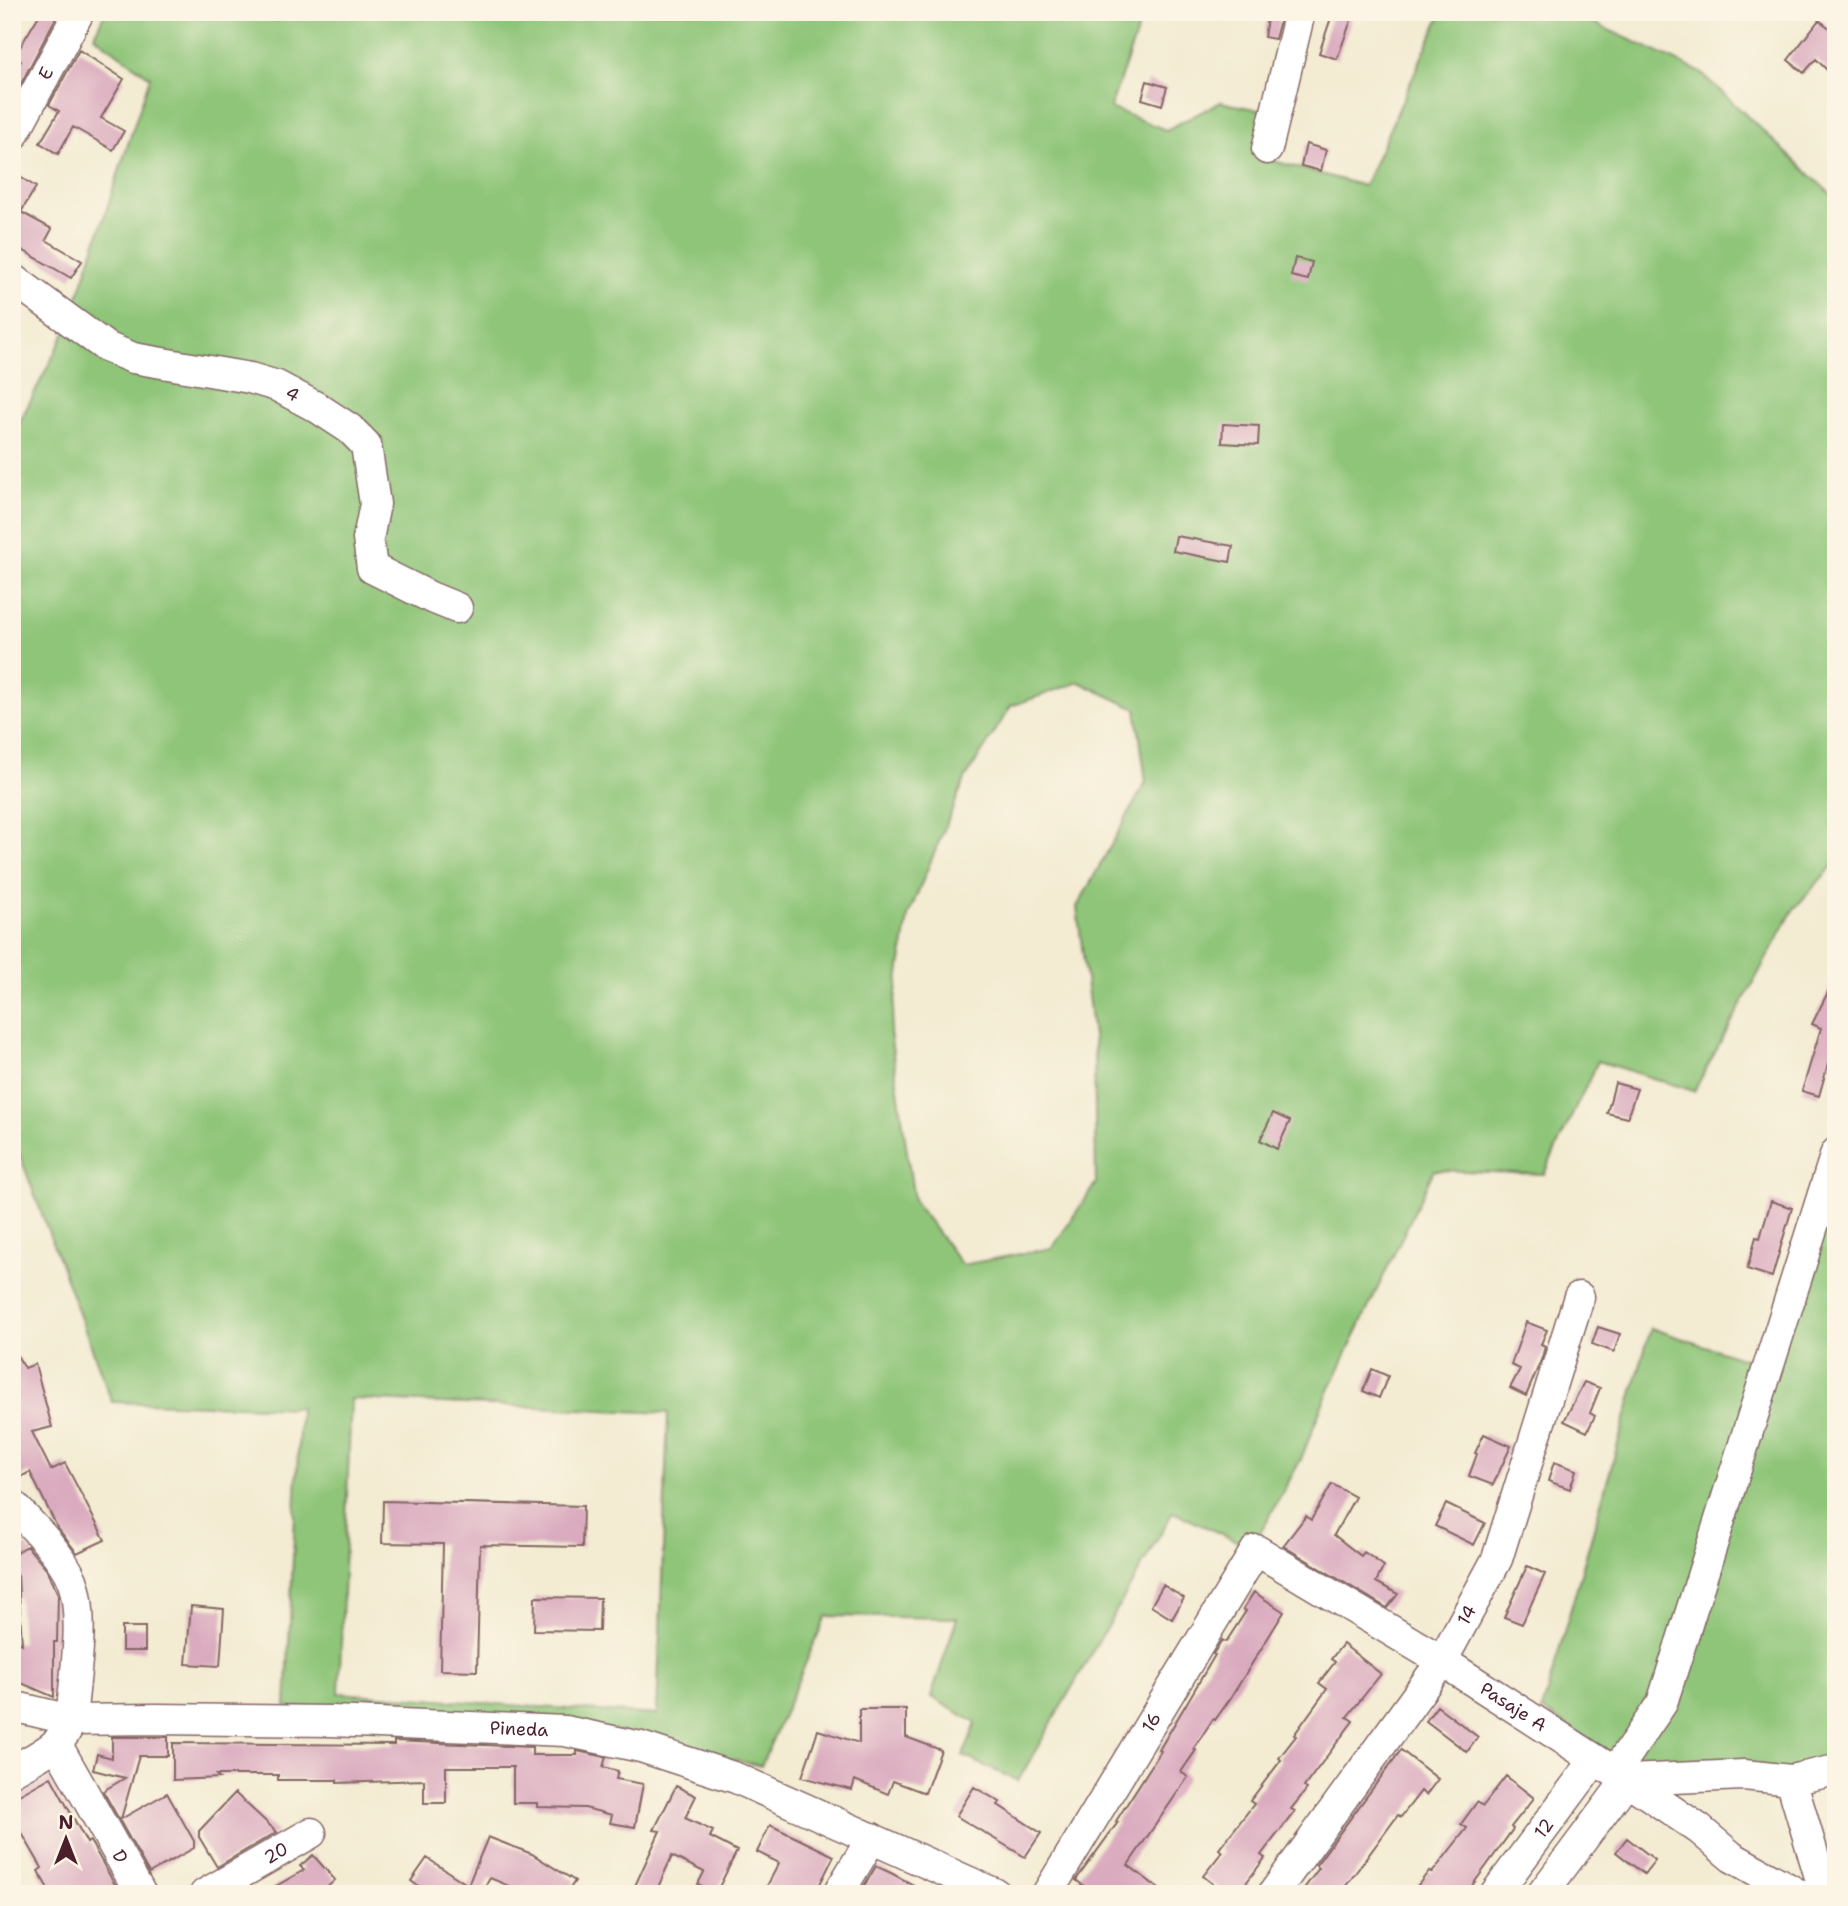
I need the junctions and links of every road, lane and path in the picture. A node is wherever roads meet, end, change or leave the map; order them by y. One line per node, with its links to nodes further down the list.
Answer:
1 (79, 12): 3 (street, E)
2 (1300, 12): 4 (street)
3 (12, 137)
4 (1267, 149)
5 (12, 278): 6 (street, 4)
6 (457, 608)
7 (1836, 1153): 16 (street)
8 (1579, 1297): 11 (street, 14)
9 (12, 1504): 13 (street)
10 (1256, 1550): 11 (street, Pasaje A); 24 (street, 16)
11 (1442, 1661): 16 (street, Pasaje A); 25 (street, 14)
12 (12, 1706): 13 (street, Pineda)
13 (64, 1732): 15 (street); 19 (street, Pineda); 20 (street, D)
14 (1836, 1770): 17 (street)
15 (12, 1771)
16 (1612, 1771): 17 (street); 26 (street, 12); 27 (street); 28 (street, Pasaje A)
17 (1791, 1780): 29 (street)
18 (311, 1833): 21 (street, 20)
19 (872, 1838): 22 (street); 23 (street, Pineda)
20 (141, 1894)
21 (205, 1894)
22 (838, 1894)
23 (996, 1894)
24 (1047, 1894)
25 (1273, 1894)
26 (1495, 1894)
27 (1542, 1894)
28 (1798, 1894)
29 (1825, 1894)

